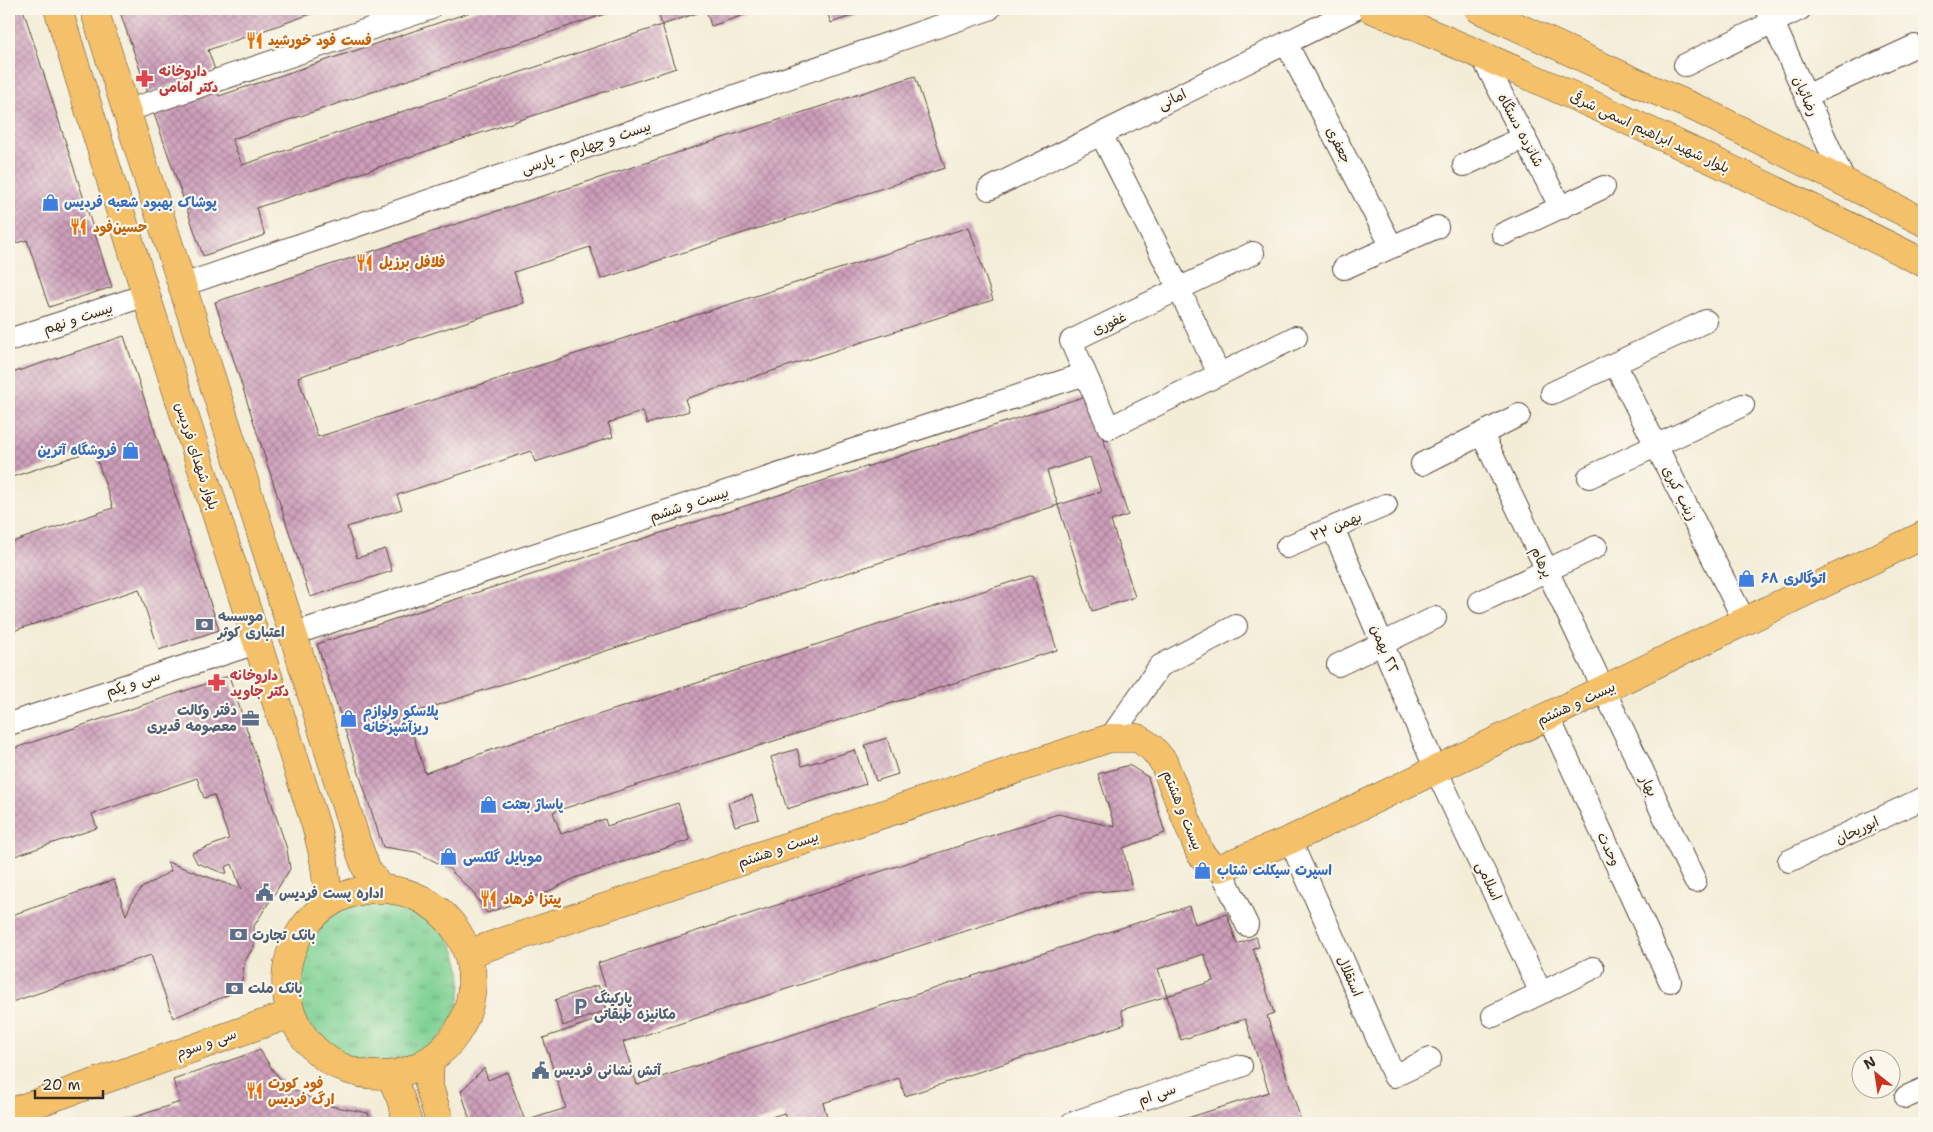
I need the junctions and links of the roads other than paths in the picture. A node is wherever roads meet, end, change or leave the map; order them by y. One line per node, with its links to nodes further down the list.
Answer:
1 (58, 9): 32 (main road, بلوار شهدای فردیس)
2 (94, 9): 15 (main road)
3 (429, 9): 15 (street)
4 (989, 9): 30 (street, بیست و چهارم - پارسی)
5 (1354, 9): 10 (street, امانی)
6 (1372, 9): 12 (main road, بلوار شهید ابراهیم اسمی شرقی)
7 (1479, 9): 19 (main road)
8 (1800, 9): 9 (street)
9 (1770, 15): 13 (street); 14 (street, رضائیان)
10 (1286, 43): 16 (street, امانی); 26 (street, جعفری)
11 (1915, 46): 14 (street)
12 (1480, 53): 17 (street, شانزده دستگاه); 28 (main road, بلوار شهید ابراهیم اسمی شرقی)
13 (1685, 65)
14 (1806, 96): 19 (street, رضائیان)
15 (126, 111): 30 (main road)
16 (1101, 134): 21 (street, امانی); 31 (street)
17 (1525, 137): 18 (street); 22 (street, شانزده دستگاه)
18 (1464, 165)
19 (1845, 183): 23 (main road)
20 (1604, 187): 22 (street)
21 (989, 189)
22 (1561, 208): 25 (street)
23 (1924, 222)
24 (1437, 226): 26 (street)
25 (1503, 234)
26 (1392, 247): 29 (street)
27 (1254, 253): 31 (street)
28 (1924, 263)
29 (1344, 268)
30 (182, 285): 56 (main road)
31 (1179, 289): 37 (street, غفوری); 38 (street)
32 (146, 295): 35 (street, بیست و نهم); 57 (main road, بلوار شهدای فردیس)
33 (1706, 321): 36 (street)
34 (1296, 336): 38 (street)
35 (9, 340)
36 (1615, 364): 39 (street); 43 (street, زینب کبری)
37 (1085, 374): 38 (street); 56 (street, بیست و ششم)
38 (1219, 374)
39 (1552, 393)
40 (1743, 404): 43 (street)
41 (1519, 416): 42 (street)
42 (1482, 434): 44 (street); 51 (street, پرهام)
43 (1656, 444): 45 (street); 54 (street, زینب کبری)
44 (1422, 464)
45 (1589, 477)
46 (1386, 505): 47 (street, ۲۲ بهمن)
47 (1333, 528): 49 (street, ۲۲ بهمن); 58 (street, ٢٢ بهمن)
48 (1924, 535): 54 (main road, بیست و هشتم)
49 (1287, 547)
50 (1596, 547): 51 (street)
51 (1546, 571): 52 (street); 60 (street, پرهام)
52 (1480, 602)
53 (1435, 618): 58 (street)
54 (1745, 622): 60 (main road, بیست و هشتم)
55 (1236, 626): 63 (street)
56 (293, 634): 70 (main road)
57 (256, 642): 62 (street, سی و یکم); 71 (main road, بلوار شهدای فردیس)
58 (1383, 644): 59 (street); 64 (street, ٢٢ بهمن)
59 (1338, 665)
60 (1602, 690): 61 (main road, بیست و هشتم); 69 (street, بهار)
61 (1548, 716): 64 (main road, بیست و هشتم); 75 (street, وحدت)
62 (9, 724)
63 (1110, 738): 68 (main road, بیست و هشتم); 73 (main road, بیست و هشتم)
64 (1436, 770): 66 (main road, بیست و هشتم); 76 (street, اسلامی)
65 (1924, 798): 67 (street, ابوریحان)
66 (1290, 840): 68 (main road, بیست و هشتم); 79 (street, استقلال)
67 (1789, 861)
68 (1220, 868): 72 (street)
69 (1695, 881)
70 (380, 888): 71 (main road); 73 (main road)
71 (327, 904): 77 (main road)
72 (1247, 925)
73 (469, 953): 80 (main road)
74 (1593, 968): 76 (street)
75 (1670, 981)
76 (1541, 993): 78 (street)
77 (291, 1014): 82 (main road); 83 (main road, سی و سوم)
78 (1493, 1016)
79 (1430, 1059)
80 (430, 1060): 82 (main road); 85 (main road)
81 (1242, 1066): 86 (street, سی ام)
82 (390, 1075): 84 (main road)
83 (9, 1113)
84 (408, 1123)
85 (440, 1123)
86 (1072, 1123)

